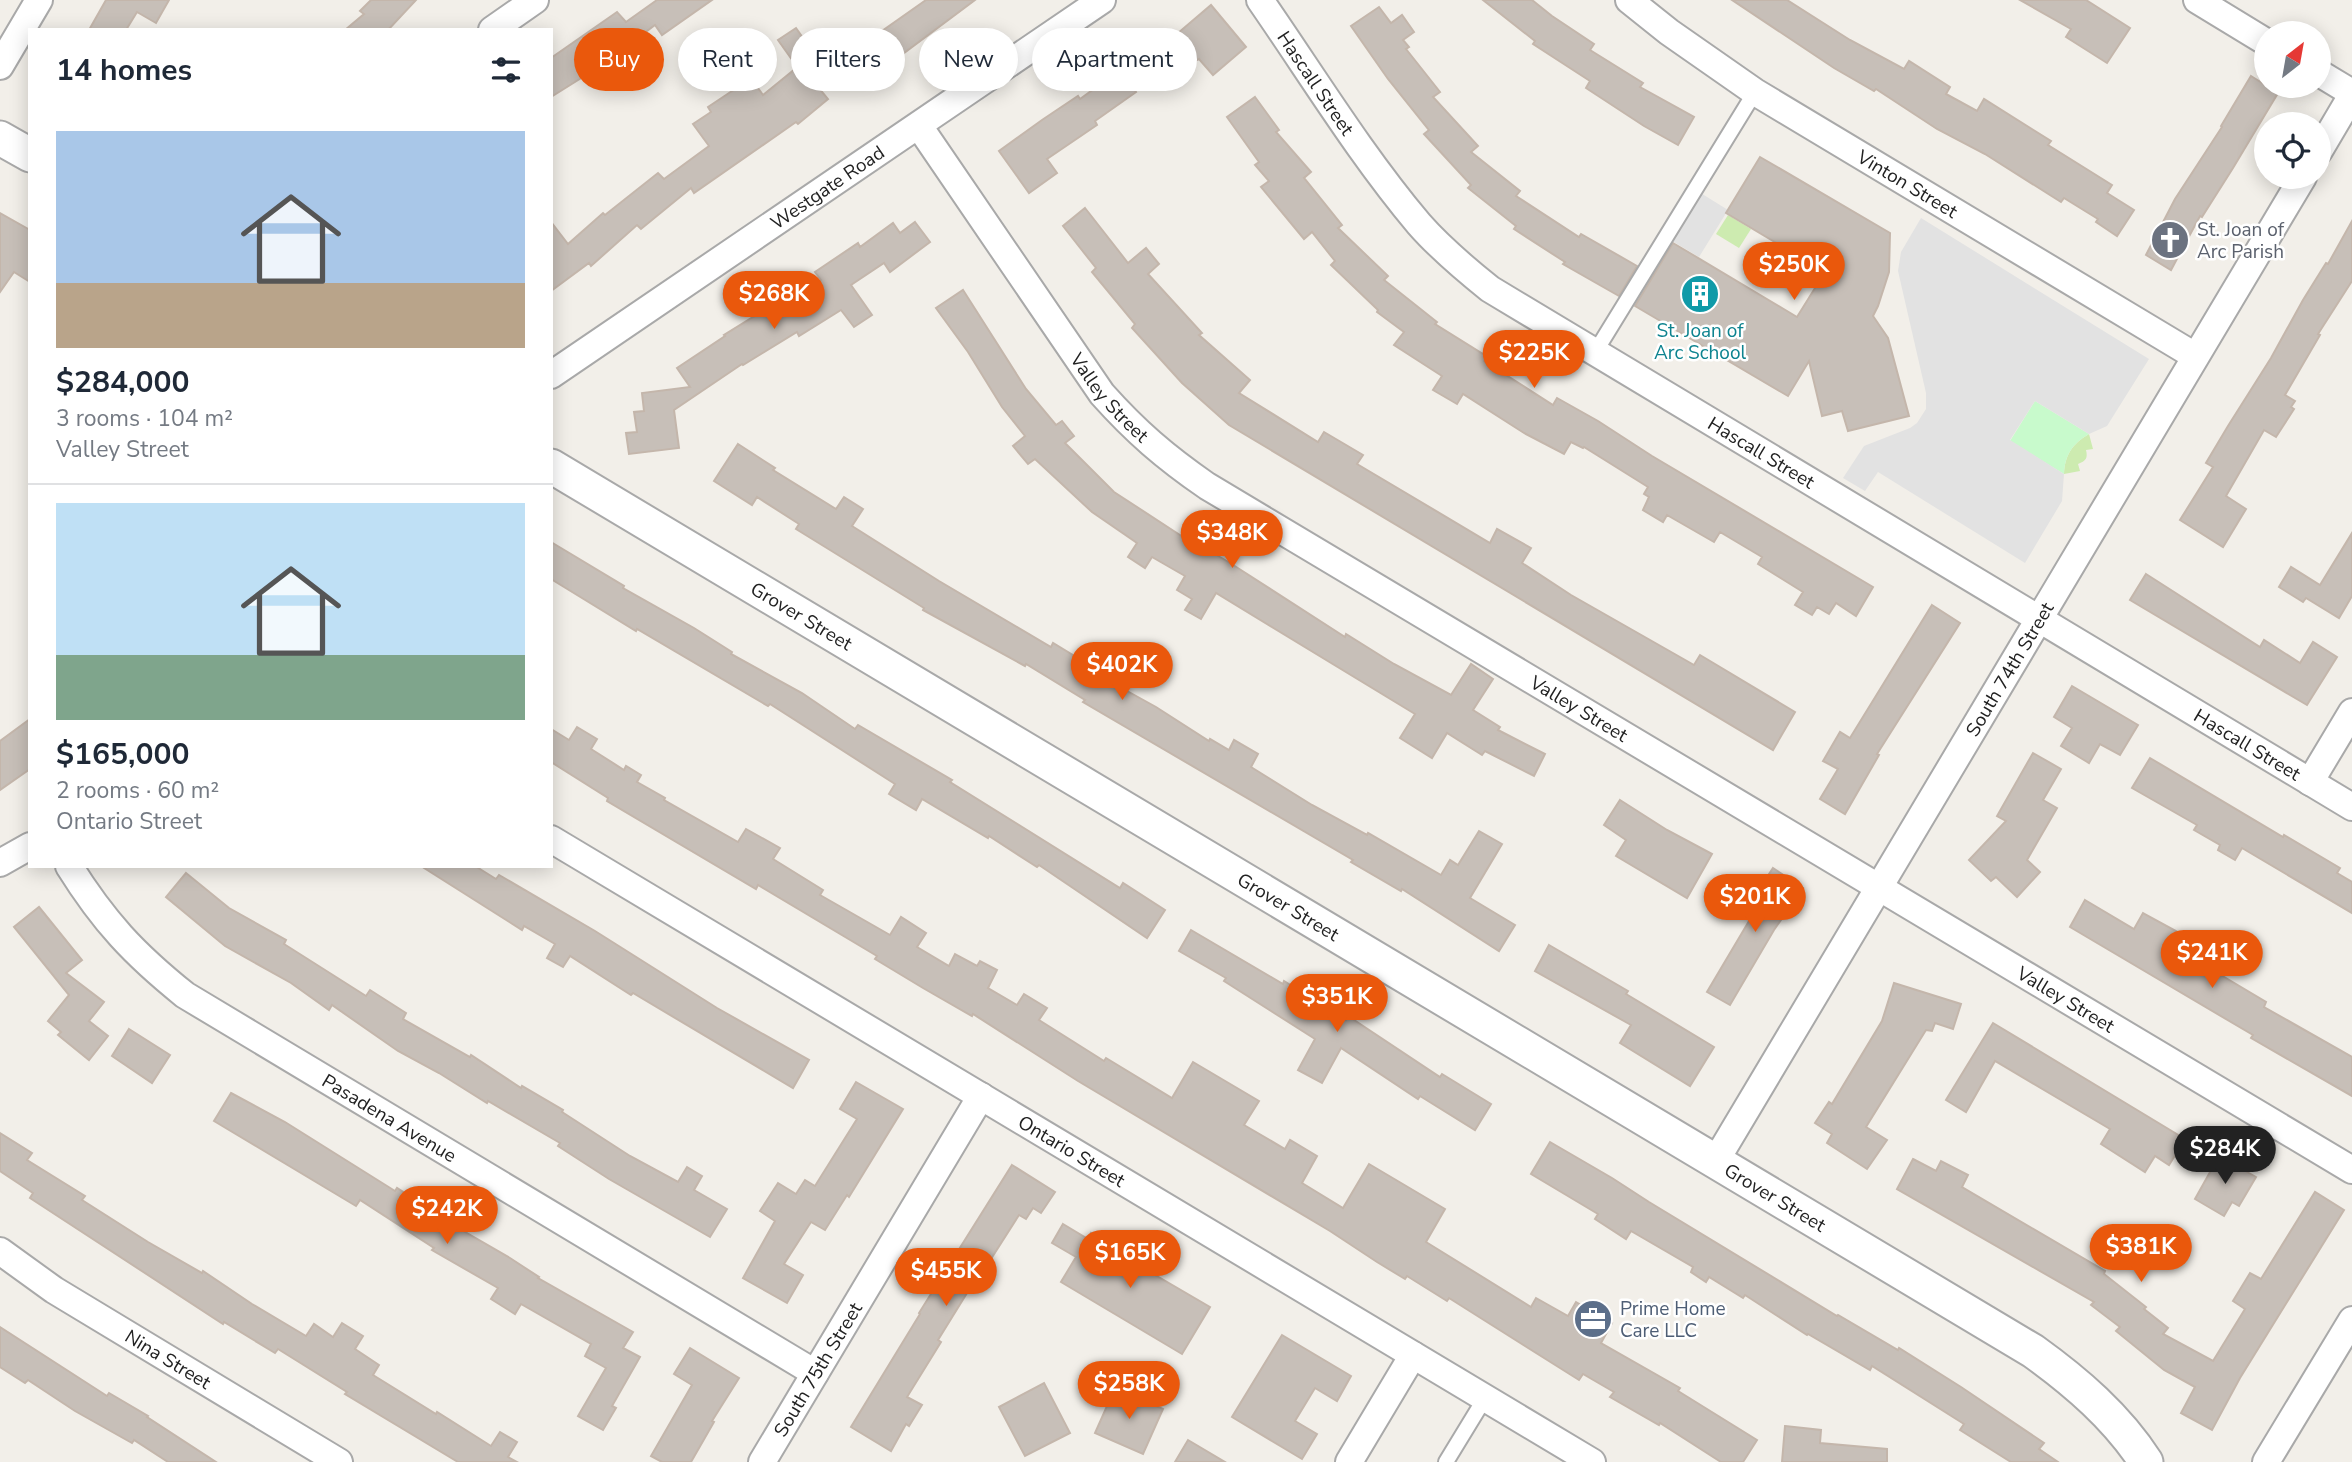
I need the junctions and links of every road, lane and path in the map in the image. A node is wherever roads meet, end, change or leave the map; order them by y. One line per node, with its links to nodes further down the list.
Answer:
1 (39, 0): 9 (street)
2 (535, 0): 7 (street)
3 (1102, 0): 13 (street, Westgate Road)
4 (1260, 0): 18 (street, Hascall Street)
5 (1629, 0): 11 (street, Vinton Street)
6 (2197, 0): 8 (street)
7 (495, 28)
8 (2254, 35)
9 (0, 66)
10 (2331, 81): 12 (street)
11 (1755, 92): 18 (lane); 19 (street, Vinton Street)
12 (2352, 94): 14 (street)
13 (919, 126): 20 (street, Westgate Road); 30 (street, Valley Street)
14 (2331, 130)
15 (0, 138): 16 (street)
16 (28, 154)
17 (2296, 189): 19 (street, South 74th Street)
18 (1594, 354): 22 (street, Hascall Street)
19 (2195, 356): 22 (street, South 74th Street)
20 (553, 374)
21 (553, 467): 32 (street, Grover Street)
22 (2038, 620): 24 (street, Hascall Street); 30 (street, South 74th Street)
23 (2352, 712): 24 (street)
24 (2310, 782): 25 (street, Hascall Street)
25 (2352, 807)
26 (553, 840): 31 (street, Ontario Street)
27 (28, 847): 28 (street)
28 (0, 863)
29 (70, 868): 37 (street, Pasadena Avenue)
30 (1879, 887): 32 (street, South 74th Street); 33 (street, Valley Street)
31 (981, 1096): 36 (street, Ontario Street); 37 (street, South 75th Street)
32 (1715, 1162): 44 (street, Grover Street)
33 (2352, 1170)
34 (0, 1251): 39 (street, Nina Street)
35 (2352, 1320): 45 (street)
36 (1413, 1355): 38 (street, Ontario Street); 41 (street)
37 (815, 1373): 40 (street, South 75th Street)
38 (1485, 1398): 42 (lane); 43 (street, Ontario Street)
39 (339, 1462)
40 (762, 1462)
41 (1349, 1462)
42 (1446, 1462)
43 (1592, 1462)
44 (2146, 1462)
45 (2266, 1462)

